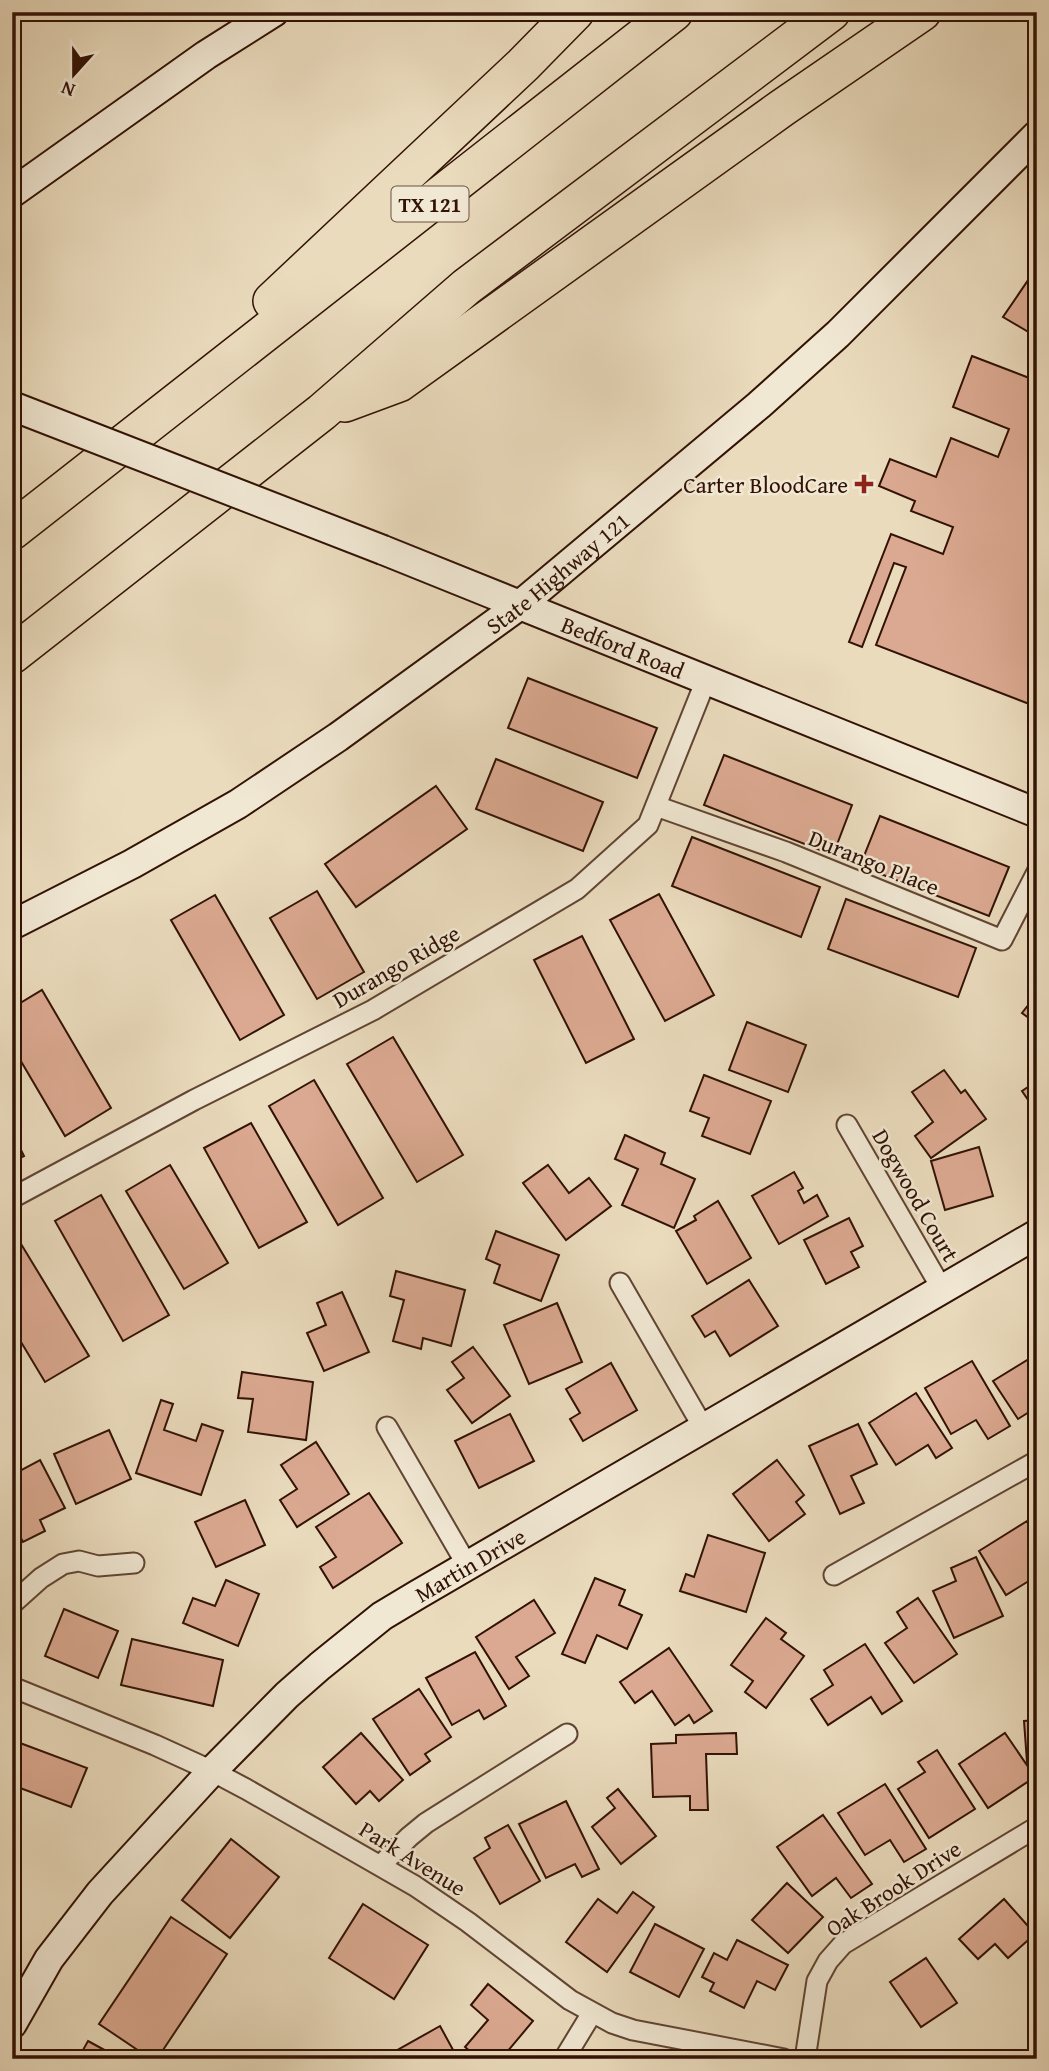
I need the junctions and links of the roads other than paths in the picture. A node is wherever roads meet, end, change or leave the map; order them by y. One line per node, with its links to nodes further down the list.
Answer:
1 (274, 12): 7 (main road)
2 (575, 12): 8 (highway)
3 (674, 12): 8 (highway, TX 121)
4 (831, 12): 10 (highway)
5 (922, 12): 10 (highway)
6 (1037, 135): 12 (main road, State Highway 121)
7 (12, 193)
8 (186, 394): 11 (highway, TX 121)
9 (12, 406): 12 (main road, Bedford Road, bridge)
10 (322, 411): 13 (highway)
11 (12, 531)
12 (520, 605): 14 (main road, Bedford Road); 18 (main road, State Highway 121)
13 (12, 655)
14 (706, 680): 15 (street, Durango Ridge); 16 (main road, Bedford Road)
15 (656, 806): 17 (street, Durango Place); 20 (street, Durango Ridge)
16 (1037, 813)
17 (1037, 872)
18 (12, 925)
19 (847, 1125): 23 (street, Dogwood Court)
20 (12, 1198)
21 (1037, 1234): 23 (main road, Martin Drive)
22 (620, 1283): 25 (street)
23 (942, 1289): 25 (main road, Martin Drive)
24 (387, 1427): 28 (street)
25 (704, 1427): 28 (main road, Martin Drive)
26 (1034, 1469): 29 (street)
27 (134, 1563): 30 (street)
28 (467, 1565): 33 (main road, Martin Drive)
29 (834, 1575)
30 (12, 1604)
31 (12, 1687): 33 (street, Park Avenue)
32 (567, 1734): 35 (street)
33 (212, 1771): 35 (street, Park Avenue); 37 (main road, Martin Drive)
34 (1034, 1835): 40 (street, Oak Brook Drive)
35 (381, 1865): 36 (street, Park Avenue)
36 (592, 2013): 38 (street); 39 (street, Park Avenue)
37 (12, 2024)
38 (564, 2059)
39 (785, 2059)
40 (805, 2059)

